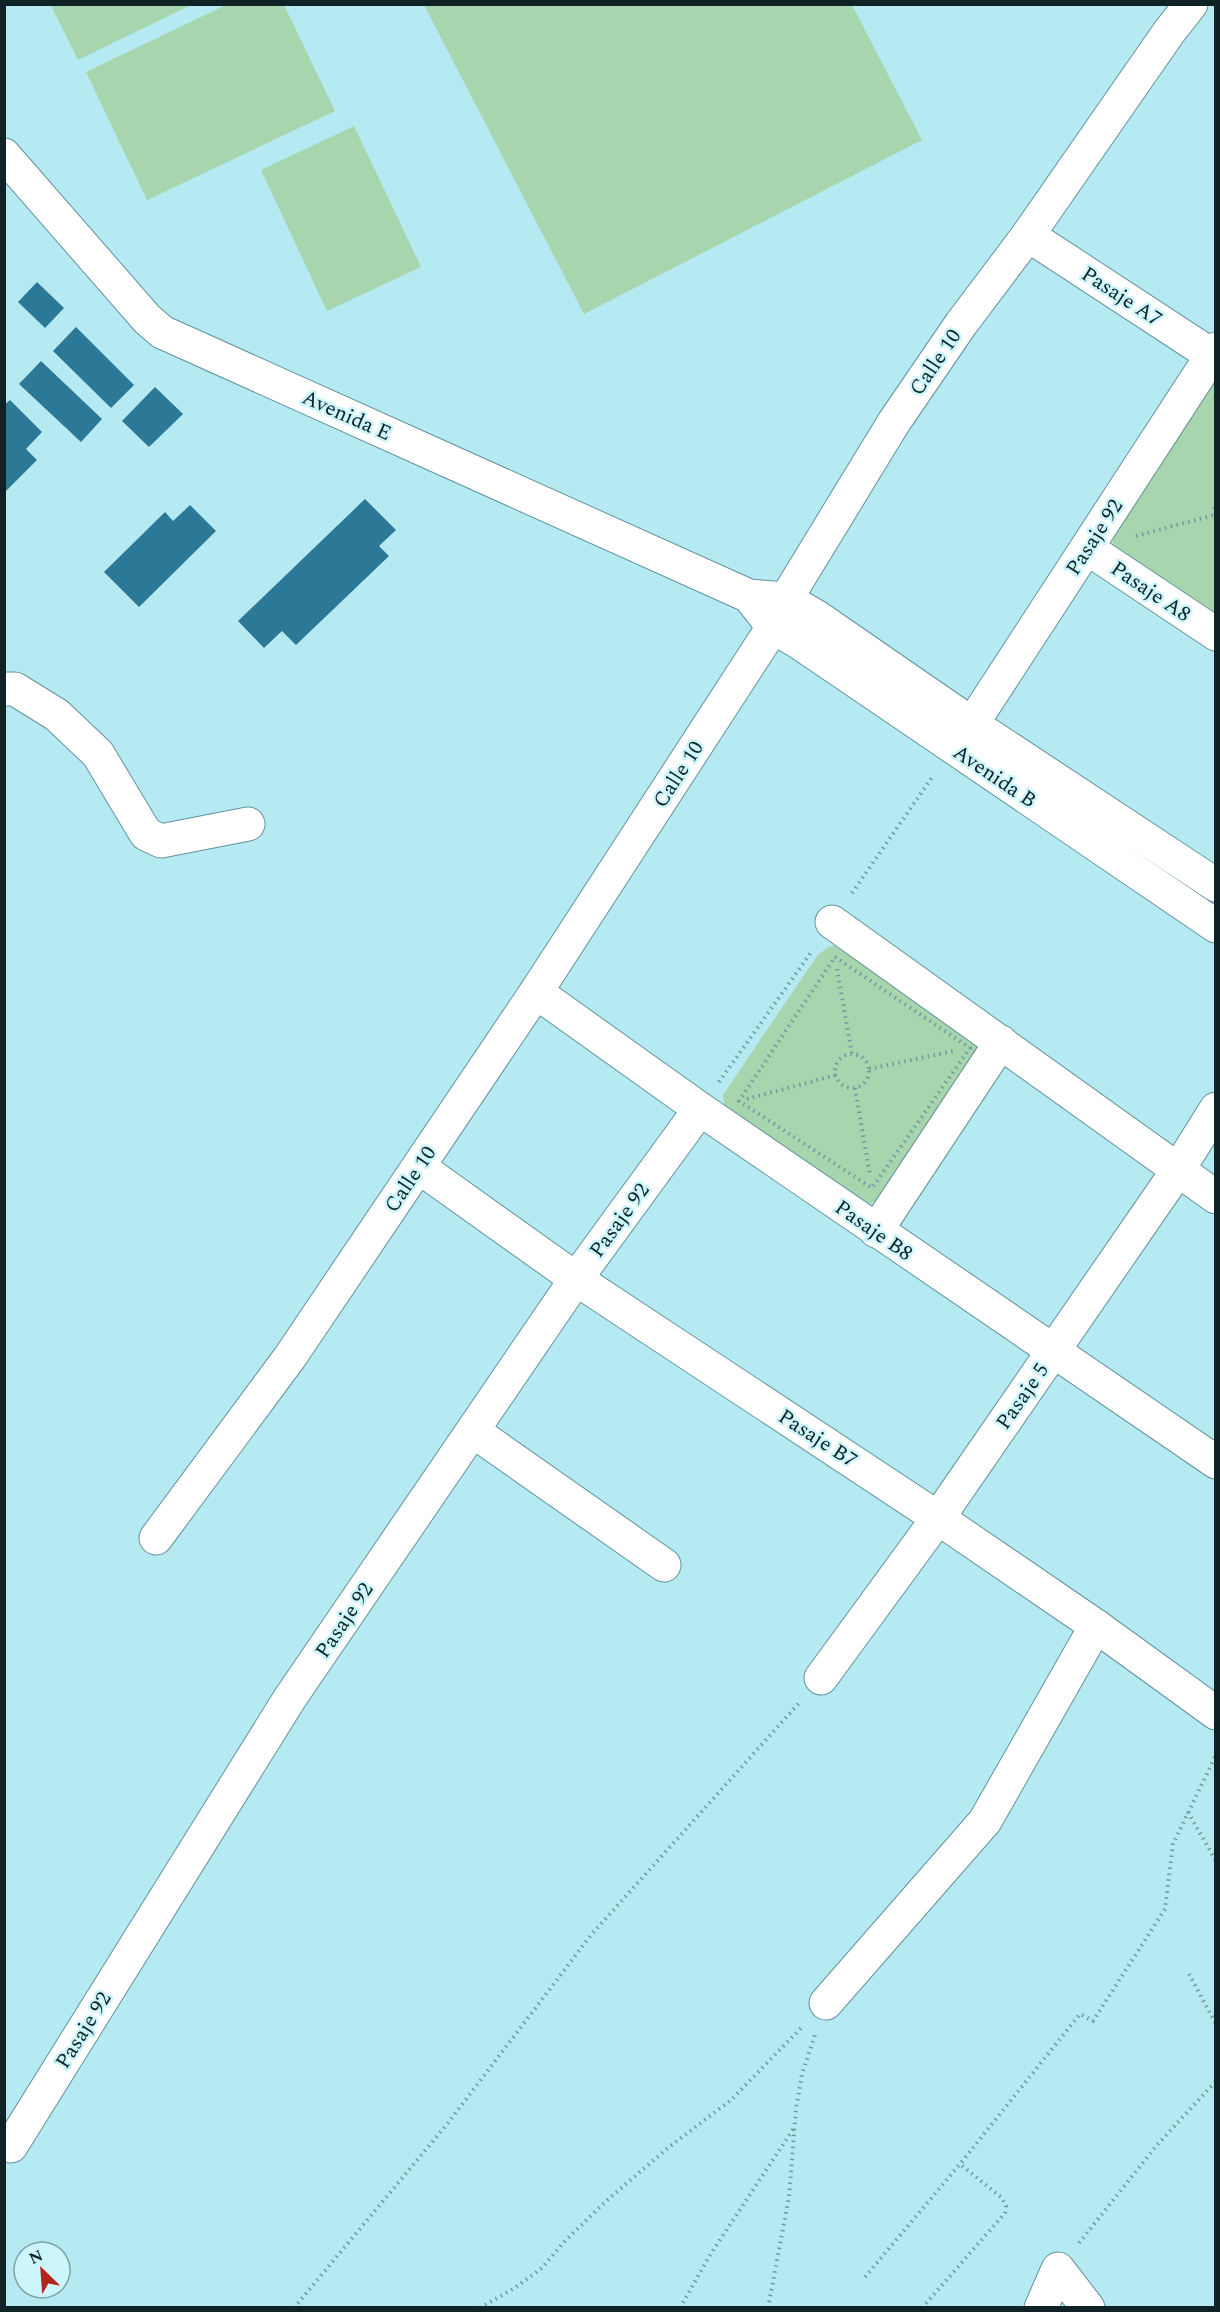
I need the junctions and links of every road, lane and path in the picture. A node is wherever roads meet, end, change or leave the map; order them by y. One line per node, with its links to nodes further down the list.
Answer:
1 (1191, 4): 3 (street, Calle 10)
2 (4, 155): 9 (street, Avenida E)
3 (1028, 235): 4 (street, Pasaje A7); 9 (street, Calle 10)
4 (1214, 354): 8 (street, Pasaje 92)
5 (1215, 502): 6 (path)
6 (1215, 517): 7 (path)
7 (1127, 538)
8 (1087, 548): 10 (street, Pasaje A8); 12 (street, Pasaje 92)
9 (780, 613): 12 (street, Avenida B); 16 (street, Avenida B); 18 (street, Calle 10)
10 (1215, 634)
11 (4, 689): 13 (street)
12 (972, 724): 14 (street, Avenida B)
13 (248, 824)
14 (1215, 885)
15 (832, 922): 19 (street)
16 (1215, 926)
17 (834, 957): 19 (path); 20 (path); 24 (path)
18 (536, 992): 26 (street, Pasaje B8); 27 (street, Calle 10)
19 (986, 1045): 21 (path); 28 (street); 29 (path); 31 (street)
20 (852, 1054): 21 (path); 22 (path)
21 (869, 1069): 23 (path)
22 (836, 1075): 23 (path); 24 (path)
23 (855, 1088): 29 (path)
24 (739, 1101): 29 (path)
25 (1215, 1109): 28 (street, Pasaje 5)
26 (700, 1110): 31 (street, Pasaje B8); 32 (street, Pasaje 92)
27 (418, 1167): 32 (street, Pasaje B7); 37 (street, Calle 10)
28 (1178, 1170): 30 (street); 33 (street, Pasaje 5)
29 (872, 1188)
30 (1215, 1197)
31 (876, 1231): 33 (street, Pasaje B8)
32 (576, 1279): 34 (street, Pasaje 92); 36 (street, Pasaje B7)
33 (1052, 1352): 35 (street, Pasaje B8); 36 (street, Pasaje 5)
34 (473, 1431): 38 (street); 50 (street, Pasaje 92)
35 (1215, 1462)
36 (938, 1518): 39 (street, Pasaje B7); 40 (street, Pasaje 5)
37 (156, 1538)
38 (664, 1565)
39 (1096, 1626): 41 (street, Pasaje B7); 46 (street)
40 (821, 1678): 54 (path)
41 (1215, 1713)
42 (1215, 1755): 43 (path)
43 (1188, 1812): 44 (path); 51 (path)
44 (1215, 1861)
45 (1189, 1974): 47 (path)
46 (826, 2003): 49 (path); 55 (path)
47 (1215, 2024)
48 (1215, 2081): 52 (path)
49 (794, 2128): 56 (path); 57 (path)
50 (11, 2146)
51 (960, 2164): 53 (path); 58 (path)
52 (1096, 2221)
53 (865, 2277)
54 (294, 2307)
55 (480, 2307)
56 (680, 2307)
57 (768, 2307)
58 (922, 2307)
59 (1041, 2307): 60 (street)
60 (1088, 2307)

